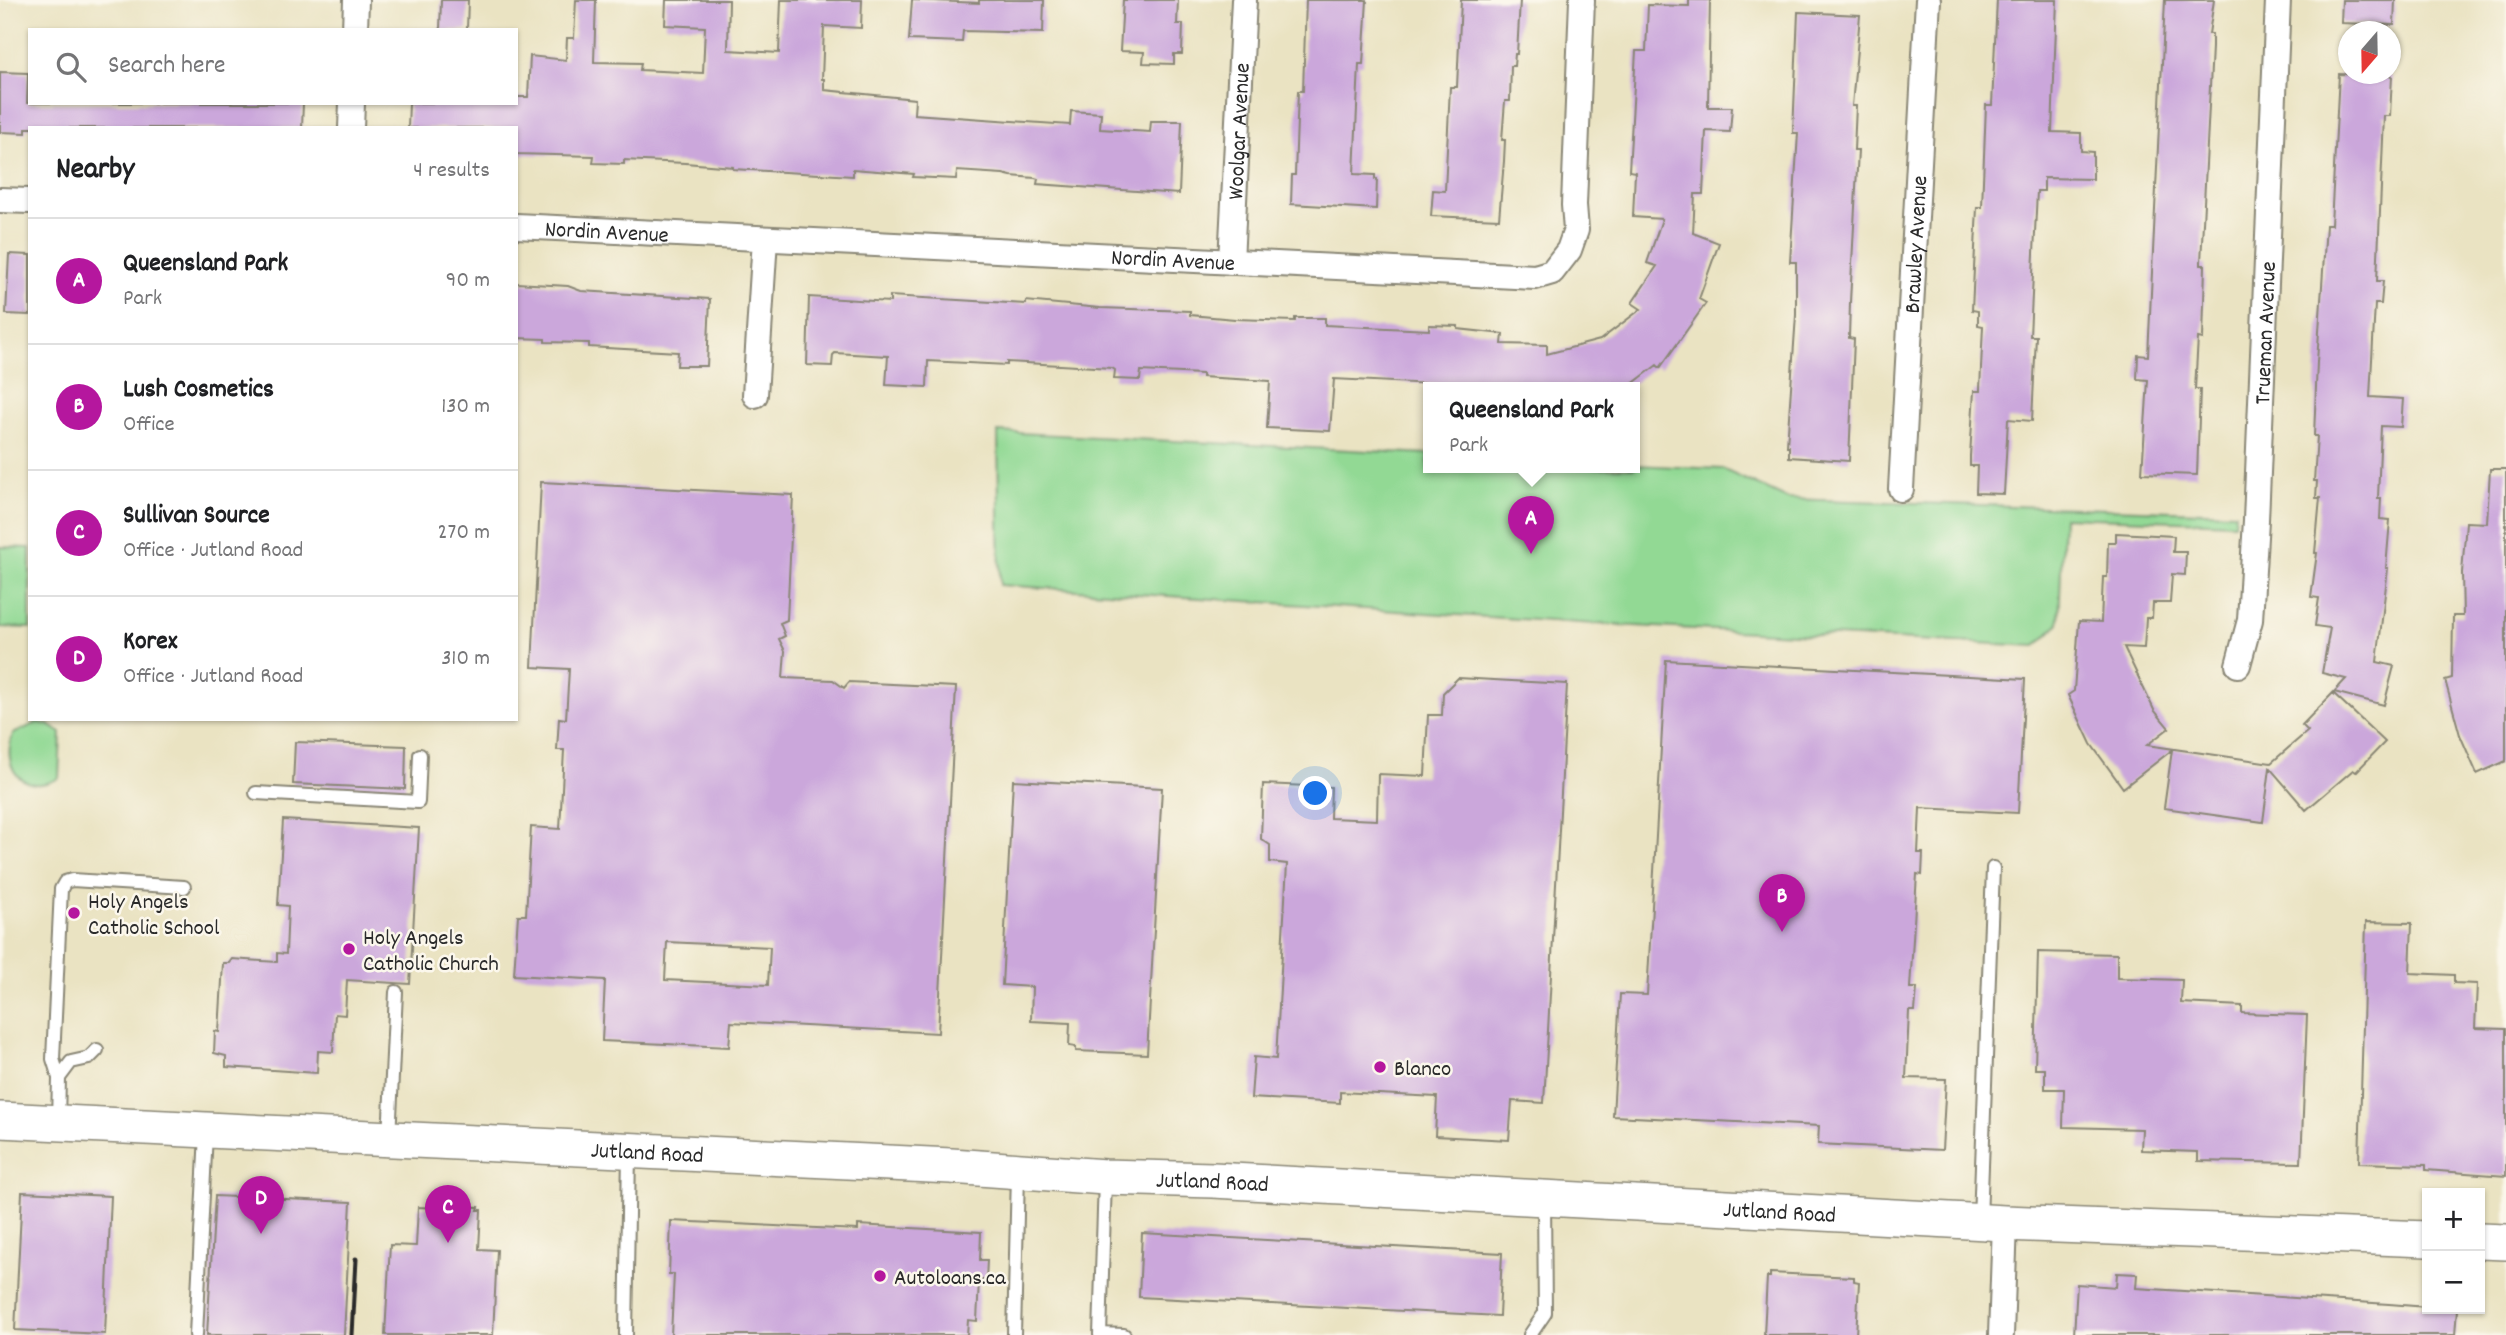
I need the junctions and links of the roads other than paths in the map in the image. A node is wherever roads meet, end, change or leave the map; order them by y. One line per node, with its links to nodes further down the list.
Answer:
1 (356, 0): 6 (street)
2 (1244, 0): 13 (street, Woolgar Avenue)
3 (1582, 0): 13 (street, Nordin Avenue)
4 (1928, 0): 15 (street, Brawley Avenue)
5 (2278, 0): 16 (street, Trueman Avenue)
6 (355, 28)
7 (352, 105): 8 (street)
8 (351, 126)
9 (0, 200): 10 (street)
10 (28, 201)
11 (518, 226): 12 (street, Nordin Avenue)
12 (765, 239): 13 (street, Nordin Avenue); 14 (street)
13 (1231, 262)
14 (755, 395)
15 (1901, 489)
16 (2238, 665)
17 (420, 755): 18 (lane)
18 (256, 793)
19 (1993, 867): 32 (lane)
20 (184, 887): 23 (lane)
21 (396, 992): 27 (lane)
22 (97, 1050): 23 (lane)
23 (60, 1078): 25 (lane)
24 (0, 1120): 25 (street, Jutland Road)
25 (57, 1122): 26 (street, Jutland Road)
26 (206, 1130): 27 (street, Jutland Road); 37 (lane)
27 (389, 1138): 28 (street, Jutland Road)
28 (629, 1151): 29 (street, Jutland Road); 38 (lane)
29 (1018, 1170): 30 (street, Jutland Road); 39 (lane)
30 (1105, 1177): 31 (street, Jutland Road); 36 (lane)
31 (1544, 1199): 32 (street, Jutland Road); 41 (lane)
32 (1992, 1222): 33 (street, Jutland Road); 42 (street)
33 (2422, 1239)
34 (2485, 1241): 35 (street)
35 (2506, 1242)
36 (1100, 1334): 40 (lane)
37 (196, 1335)
38 (626, 1335)
39 (1013, 1335)
40 (1124, 1335)
41 (1530, 1335)
42 (2001, 1335)

